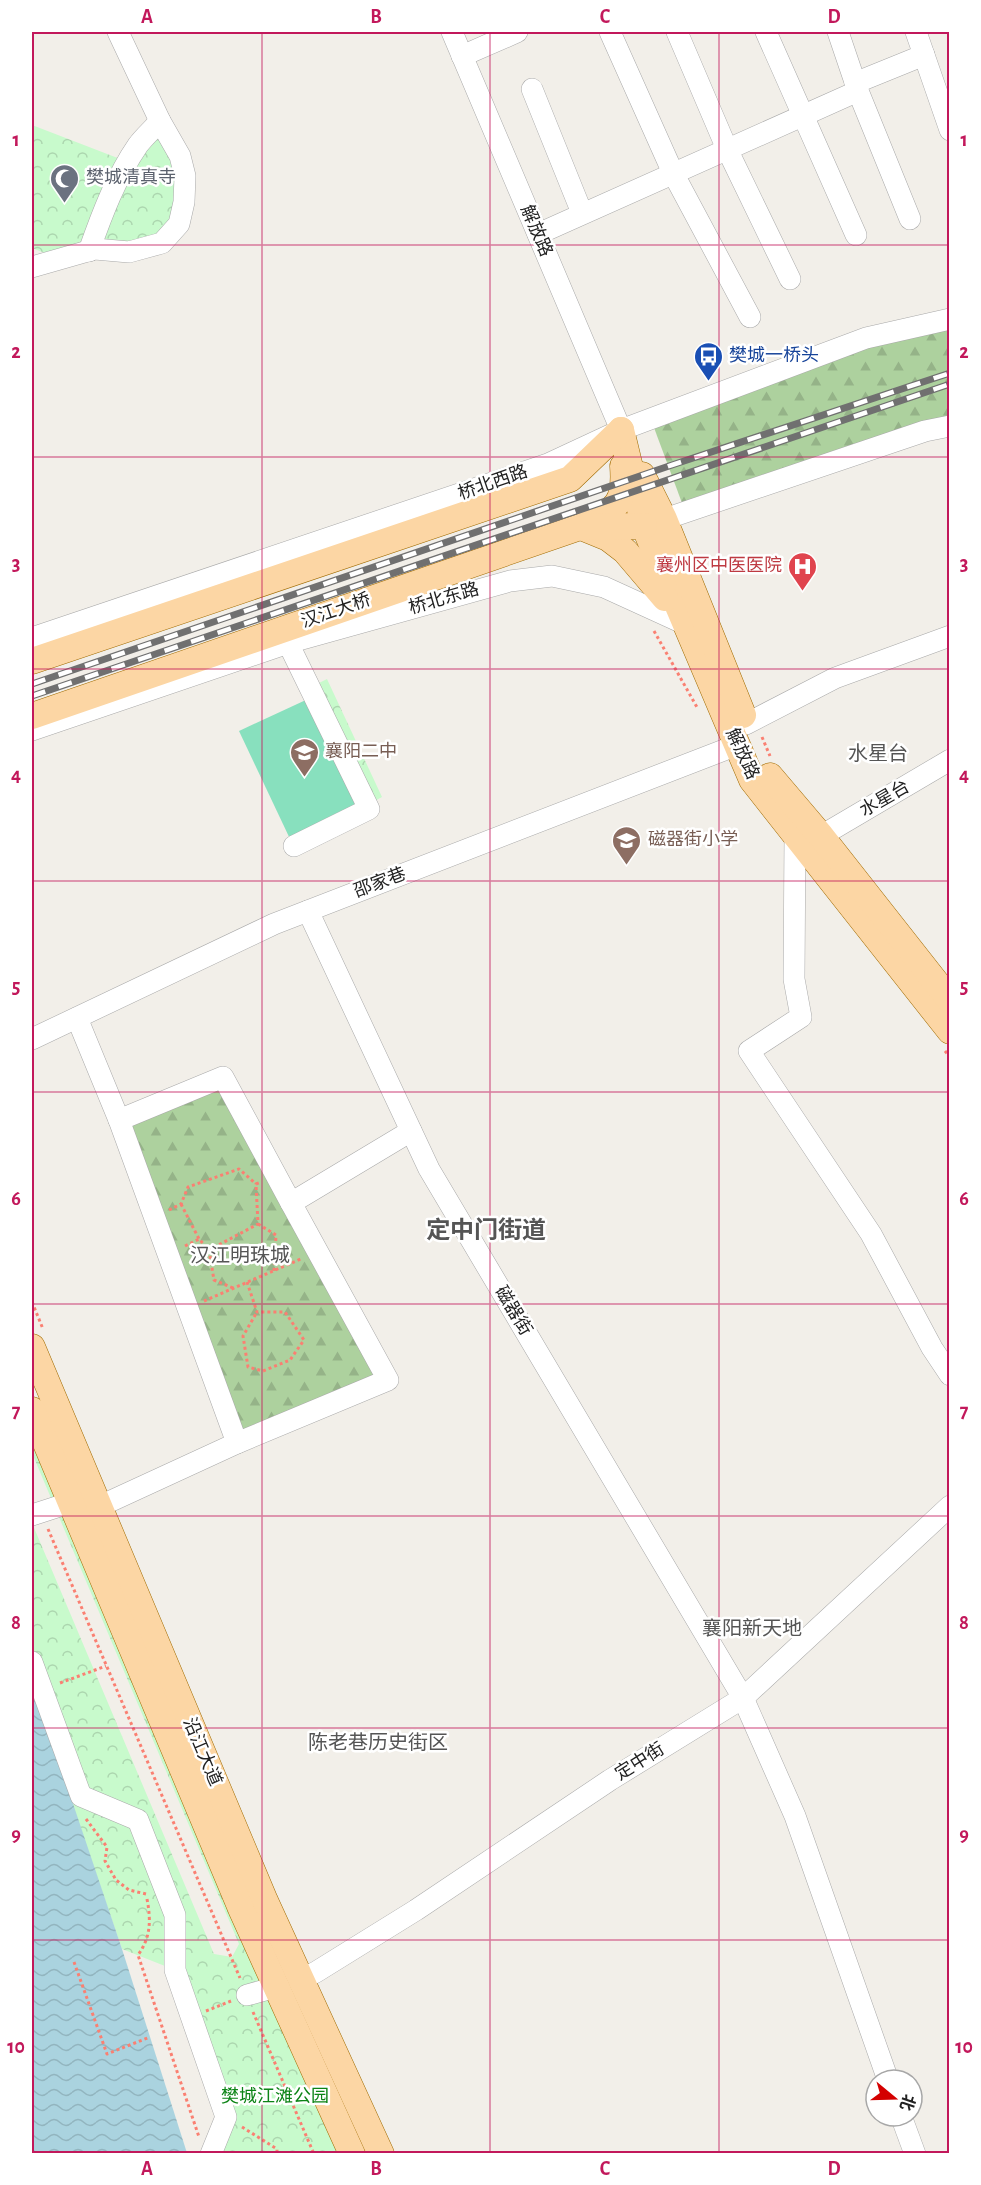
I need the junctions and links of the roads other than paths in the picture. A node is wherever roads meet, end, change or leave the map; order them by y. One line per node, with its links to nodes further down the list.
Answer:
1 (118, 32): 14 (street)
2 (452, 32): 10 (street, 解放路)
3 (517, 32): 10 (street)
4 (610, 32): 17 (street)
5 (677, 32): 16 (street)
6 (766, 32): 13 (street)
7 (838, 32): 11 (street)
8 (916, 32): 9 (street)
9 (924, 55): 11 (street); 15 (street)
10 (462, 56): 20 (street, 解放路)
11 (857, 87): 13 (street); 19 (street)
12 (532, 89): 18 (street)
13 (803, 116): 16 (street); 21 (street)
14 (160, 122): 22 (street); 22 (street)
15 (950, 130)
16 (727, 149): 17 (street); 24 (street)
17 (673, 173): 18 (street); 25 (street)
18 (582, 213): 20 (street)
19 (910, 219)
20 (538, 234): 28 (street, 解放路)
21 (856, 235)
22 (89, 251): 23 (street)
23 (32, 267)
24 (790, 279)
25 (750, 317)
26 (950, 319): 28 (street, 桥北西路)
27 (950, 426): 29 (street)
28 (621, 430): 29 (main road, 解放路); 30 (main road); 33 (street, 桥北西路); 35 (main road)
29 (654, 523): 30 (main road, 汉江大桥); 31 (main road, 解放路); 38 (main road, 解放路)
30 (580, 527): 31 (main road); 36 (main road, 汉江大桥)
31 (685, 624): 34 (street, 桥北东路); 38 (main road, 解放路)
32 (950, 636): 38 (street, 邵家巷)
33 (32, 638)
34 (288, 643): 37 (street, 桥北东路); 42 (street)
35 (32, 661)
36 (32, 716)
37 (32, 730)
38 (746, 730): 40 (main road, 解放路); 41 (main road, 解放路); 43 (street, 邵家巷)
39 (950, 760): 41 (street, 水星台)
40 (795, 835): 46 (main road, 解放路); 52 (street)
41 (821, 836): 44 (main road, 解放路)
42 (294, 846)
43 (308, 911): 45 (street, 邵家巷); 49 (street, 磁器街)
44 (950, 1000)
45 (77, 1018): 47 (street, 邵家巷); 48 (street)
46 (950, 1031)
47 (32, 1039)
48 (118, 1120): 50 (street); 54 (street)
49 (411, 1131): 50 (street); 60 (street, 磁器街)
50 (291, 1203): 54 (street)
51 (32, 1347): 57 (main road, 沿江大道)
52 (950, 1375)
53 (32, 1410): 55 (main road, 沿江大道)
54 (237, 1443): 57 (street)
55 (69, 1503): 58 (street); 61 (main road, 沿江大道)
56 (950, 1506): 60 (street, 定中街)
57 (98, 1507): 61 (main road, 沿江大道)
58 (36, 1513)
59 (32, 1662): 65 (street)
60 (743, 1698): 61 (street, 定中街); 63 (street, 磁器街)
61 (288, 1983): 62 (street, 定中街); 66 (main road, 沿江大道); 67 (main road, 沿江大道)
62 (246, 1995)
63 (884, 2068)
64 (905, 2128): 68 (street)
65 (206, 2148)
66 (352, 2154)
67 (381, 2154)
68 (915, 2154)

